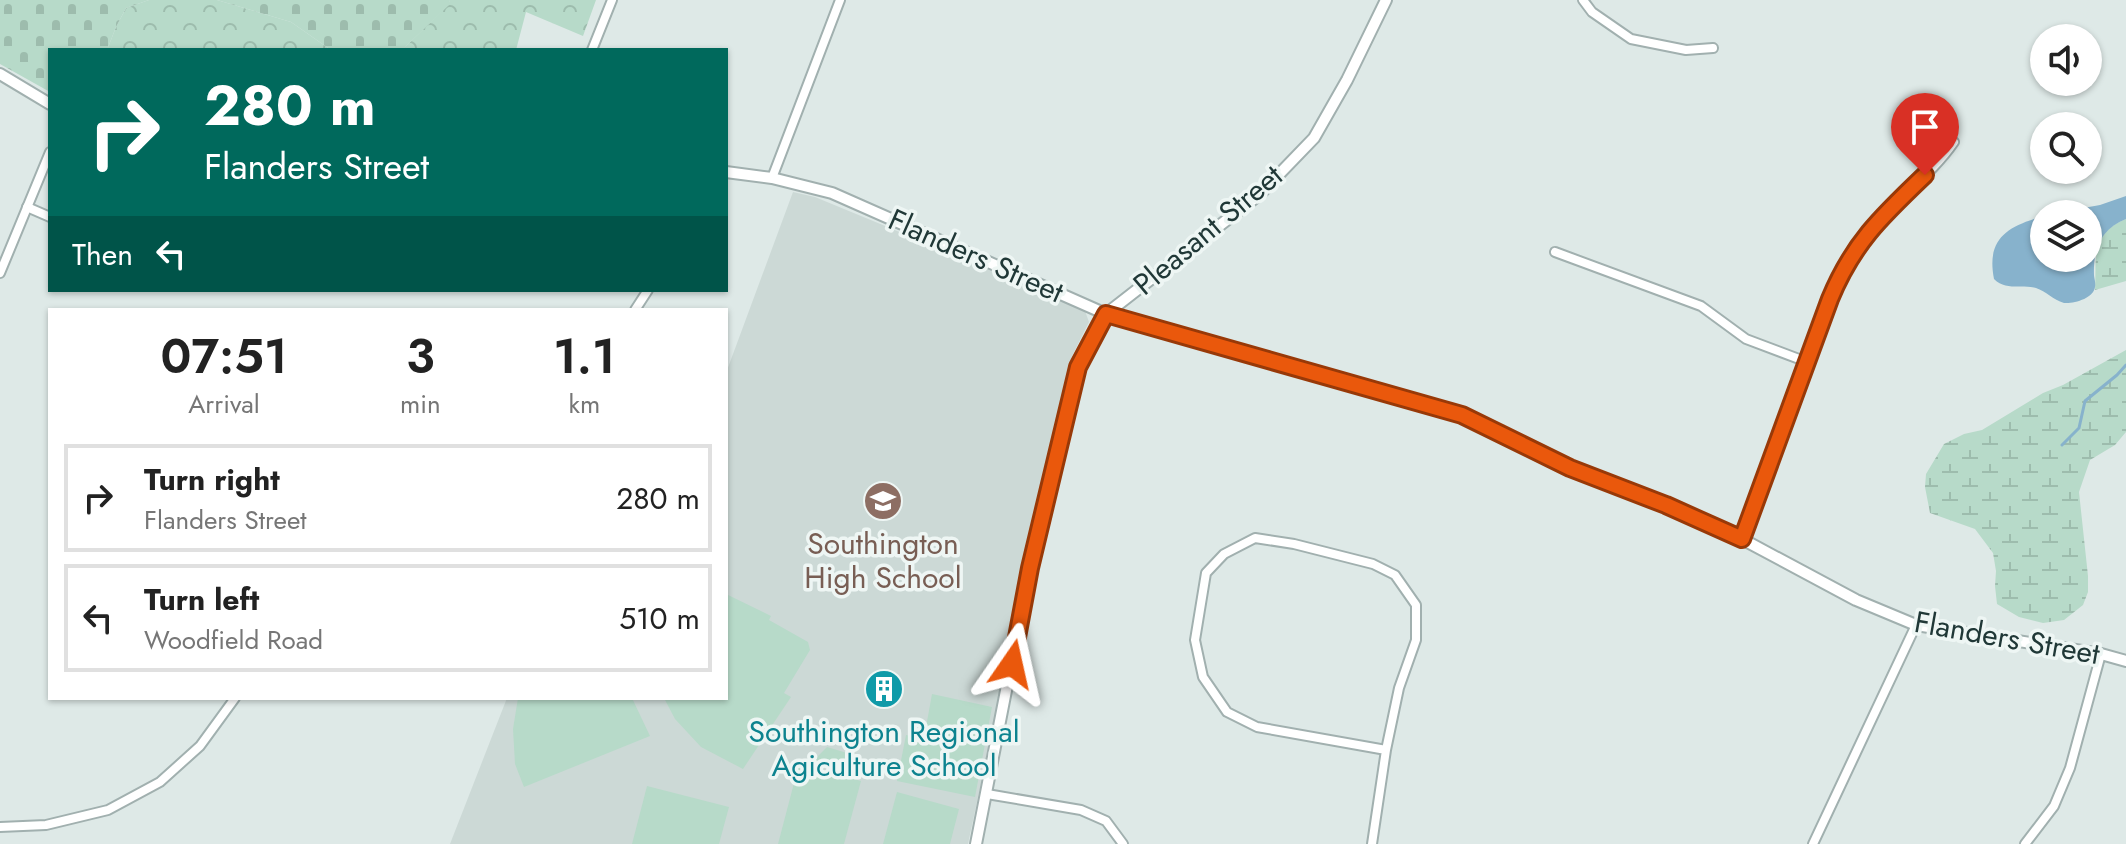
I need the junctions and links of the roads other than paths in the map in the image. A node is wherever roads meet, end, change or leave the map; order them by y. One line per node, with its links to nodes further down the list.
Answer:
1 (612, 0): 5 (street)
2 (840, 0): 12 (street)
3 (1386, 0): 17 (street, Pleasant Street)
4 (1583, 0): 6 (street)
5 (593, 48)
6 (1713, 48)
7 (0, 74): 8 (street)
8 (48, 103)
9 (1954, 142): 18 (street)
10 (48, 157): 13 (street)
11 (728, 172): 12 (street, Flanders Street)
12 (772, 178): 17 (street, Flanders Street)
13 (27, 207): 14 (street); 16 (street)
14 (48, 216)
15 (1555, 252): 18 (street)
16 (0, 273)
17 (1106, 314): 19 (street, Flanders Street); 25 (street, Pleasant Street)
18 (1807, 362): 19 (street)
19 (1742, 539): 20 (street, Flanders Street)
20 (1916, 625): 21 (street, Flanders Street); 30 (street)
21 (2101, 654): 22 (street, Flanders Street); 31 (street)
22 (2126, 661)
23 (234, 700): 26 (street)
24 (1386, 750): 24 (street); 29 (street)
25 (987, 794): 27 (street, Pleasant Street); 28 (street)
26 (0, 827)
27 (976, 844)
28 (1123, 844)
29 (1372, 844)
30 (1813, 844)
31 (2025, 844)

